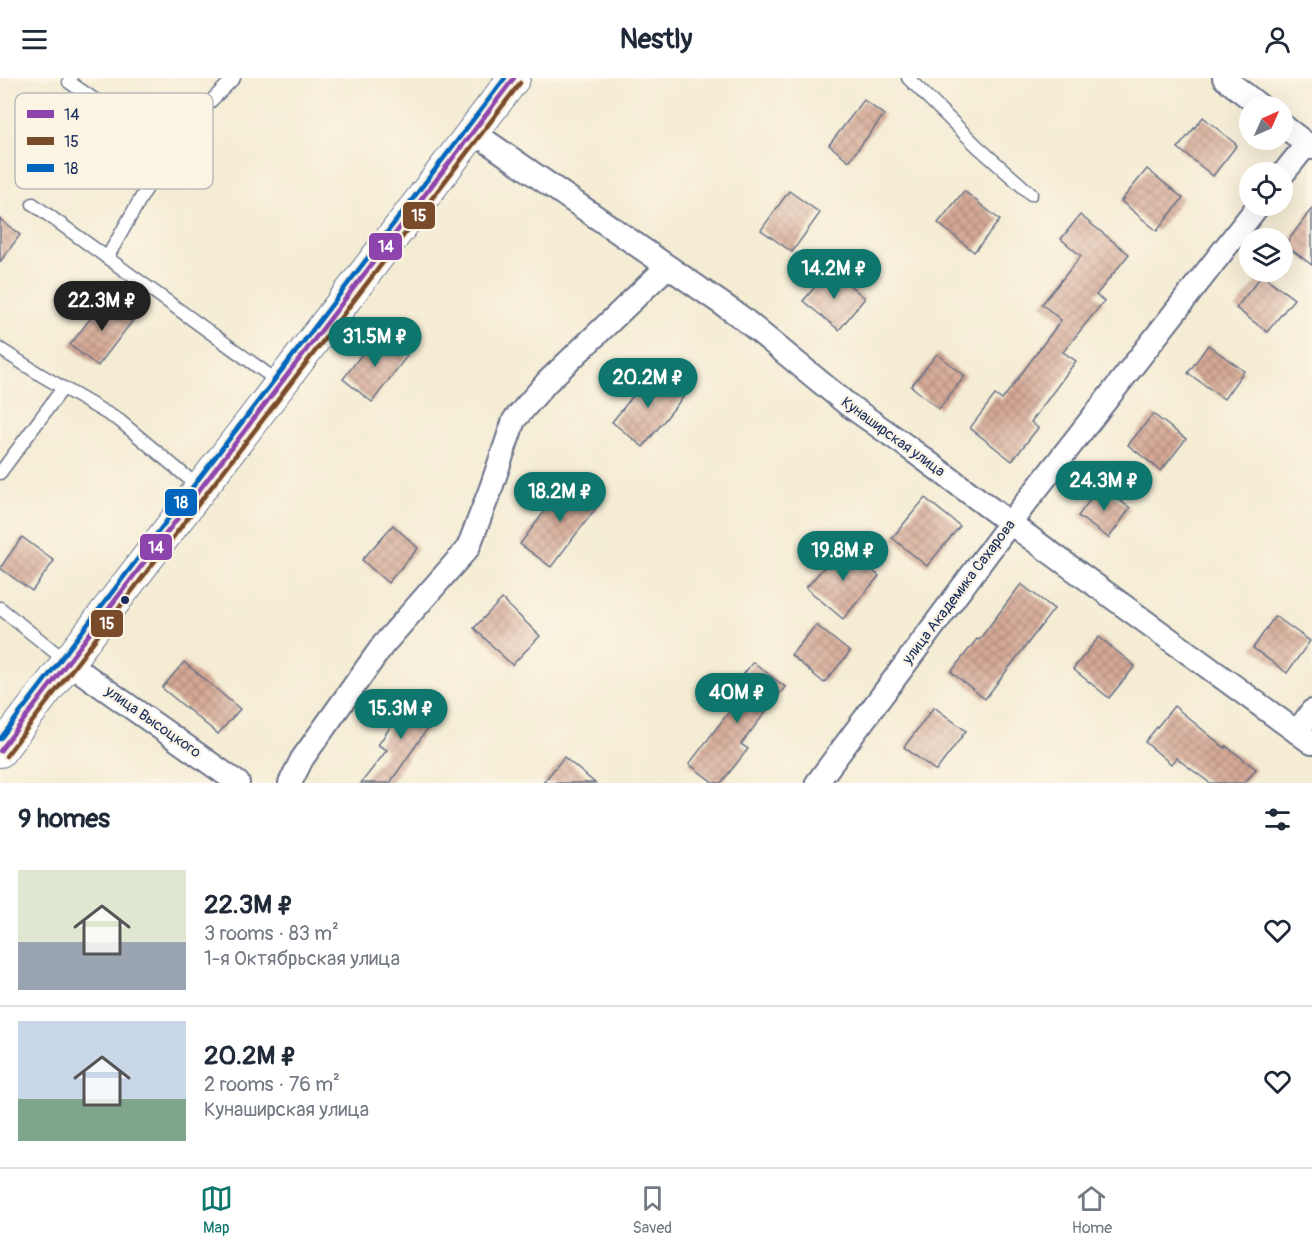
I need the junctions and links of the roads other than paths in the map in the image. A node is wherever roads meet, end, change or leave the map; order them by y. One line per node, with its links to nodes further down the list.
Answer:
1 (70, 78): 6 (lane)
2 (234, 78): 8 (lane)
3 (514, 78): 9 (street)
4 (908, 78): 14 (lane)
5 (1224, 78): 7 (street)
6 (85, 93)
7 (1247, 96)
8 (213, 99)
9 (473, 132): 18 (street, Кунаширская улица); 20 (street)
10 (1293, 134): 11 (street)
11 (1309, 146): 12 (street)
12 (1293, 163)
13 (146, 189): 17 (lane)
14 (1031, 194)
15 (33, 204): 17 (lane)
16 (1250, 216): 24 (street, улица Академика Сахарова)
17 (107, 258): 20 (lane)
18 (667, 267): 24 (street, Кунаширская улица); 31 (street)
19 (0, 349): 21 (lane)
20 (281, 384): 23 (street)
21 (63, 388): 22 (lane); 23 (lane)
22 (0, 473)
23 (200, 488): 26 (street)
24 (1010, 523): 28 (street, Кунаширская улица); 32 (street, улица Академика Сахарова)
25 (0, 608): 26 (lane)
26 (67, 662): 29 (street); 30 (street, улица Высоцкого)
27 (1312, 711): 28 (street)
28 (1304, 737)
29 (0, 751)
30 (238, 783)
31 (290, 783)
32 (817, 783)

